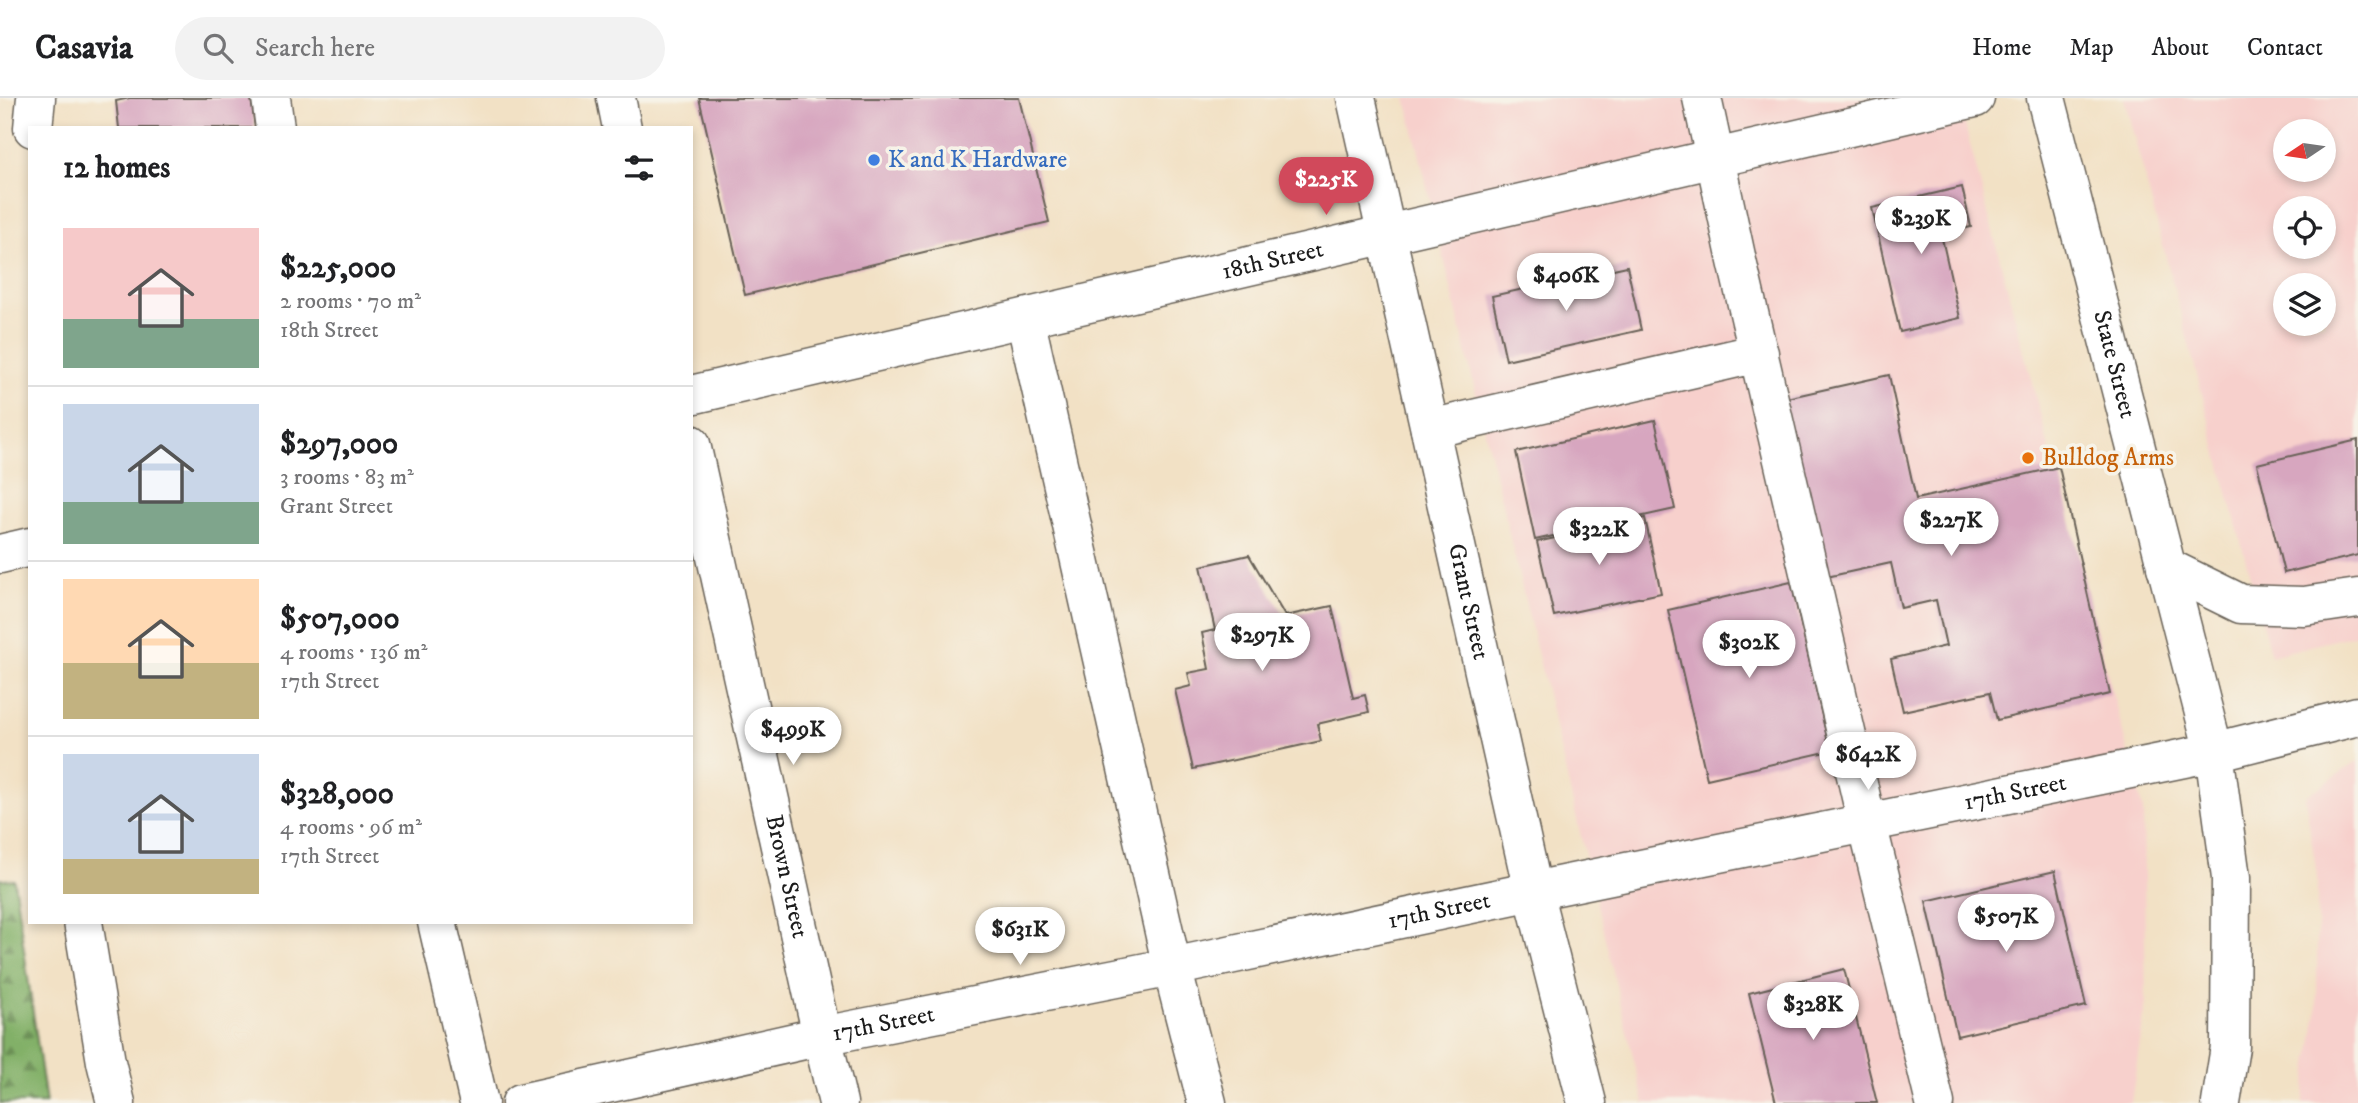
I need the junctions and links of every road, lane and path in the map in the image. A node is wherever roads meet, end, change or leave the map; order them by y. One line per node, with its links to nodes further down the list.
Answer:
1 (36, 98): 8 (street)
2 (271, 98): 9 (street)
3 (615, 98): 10 (street)
4 (1356, 98): 12 (street, Grant Street)
5 (1702, 98): 11 (street)
6 (1975, 98): 11 (street, 18th Street)
7 (2046, 98): 20 (street, State Street)
8 (33, 126)
9 (275, 126)
10 (622, 126)
11 (1716, 158): 12 (street, 18th Street); 14 (street)
12 (1386, 234): 13 (street, 18th Street); 16 (street, Grant Street)
13 (1025, 318): 15 (street, 18th Street); 28 (street)
14 (1759, 353): 16 (street); 24 (street)
15 (693, 395)
16 (1430, 429): 25 (street, Grant Street)
17 (693, 453): 29 (street, Brown Street)
18 (28, 547): 19 (street)
19 (0, 554)
20 (2166, 567): 21 (street); 23 (street, State Street)
21 (2358, 598)
22 (2358, 716): 23 (street, 17th Street)
23 (2214, 752): 24 (street, 17th Street); 37 (street, State Street)
24 (1867, 823): 25 (street, 17th Street); 36 (street)
25 (1533, 891): 28 (street, 17th Street); 35 (street, Grant Street)
26 (83, 924): 30 (street)
27 (437, 924): 31 (street)
28 (1172, 967): 29 (street, 17th Street); 34 (street)
29 (821, 1036): 32 (street, 17th Street); 33 (street, Brown Street)
30 (116, 1103)
31 (479, 1103)
32 (521, 1103)
33 (838, 1103)
34 (1207, 1103)
35 (1587, 1103)
36 (1935, 1103)
37 (2221, 1103)

